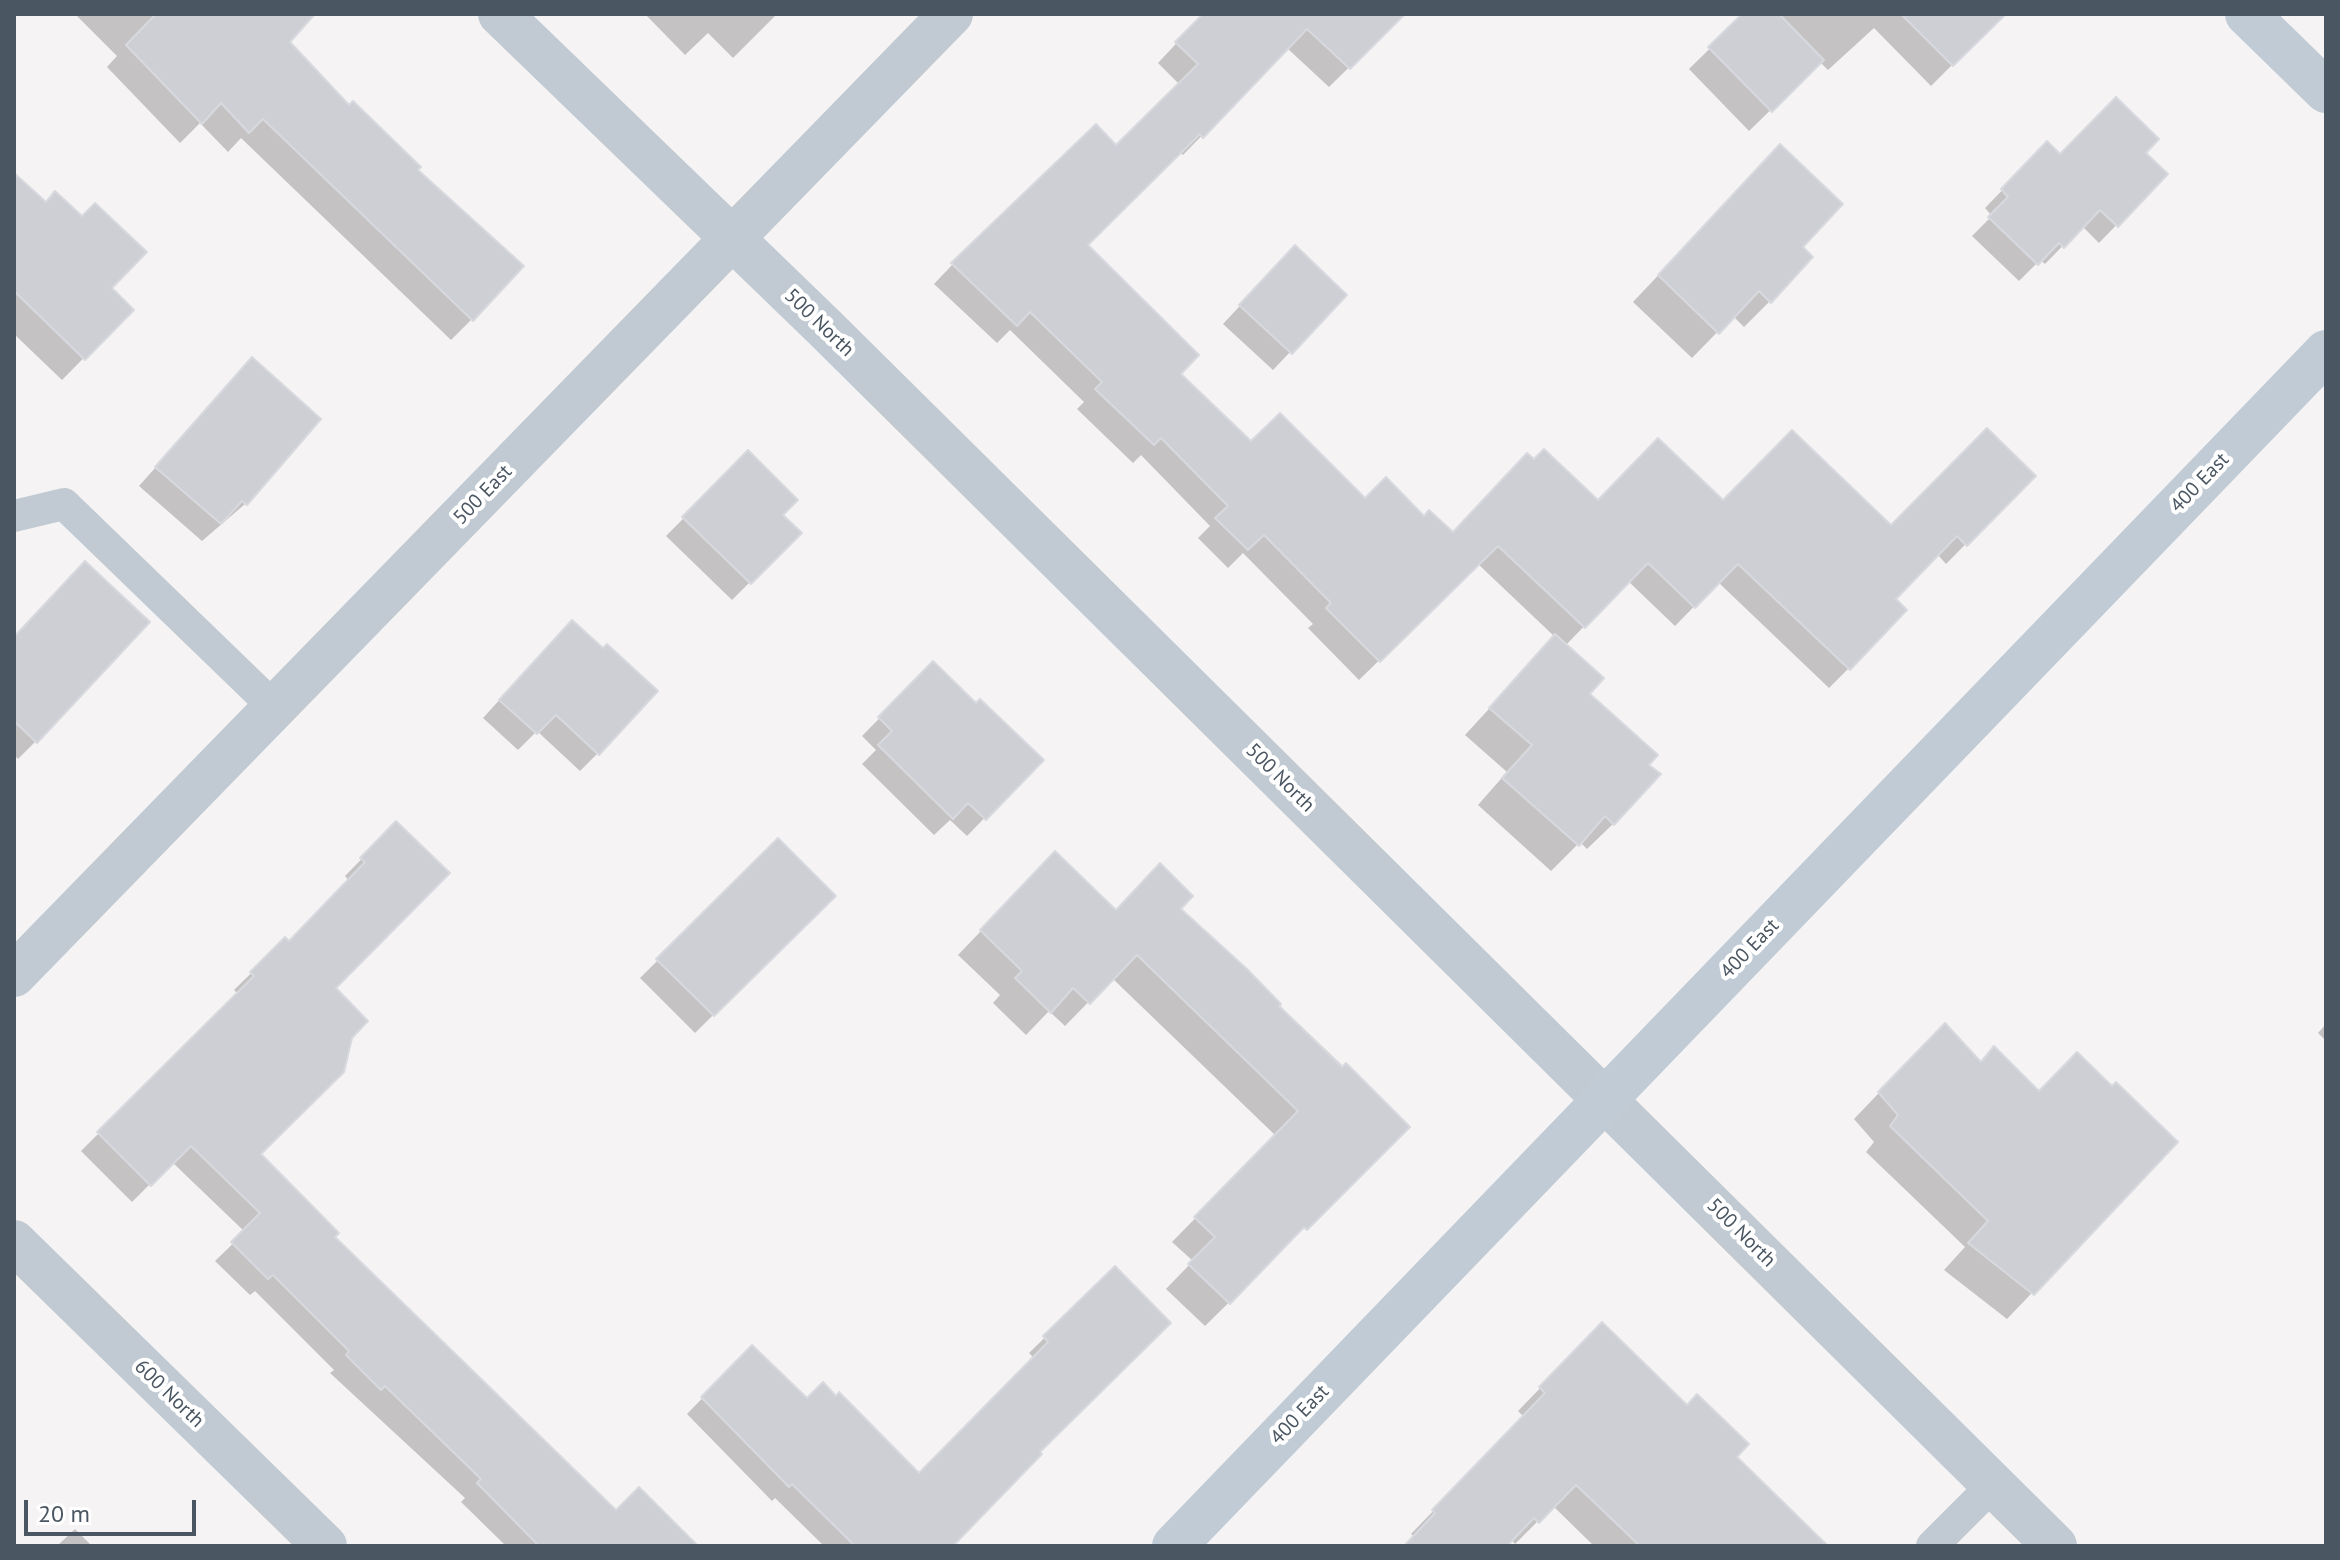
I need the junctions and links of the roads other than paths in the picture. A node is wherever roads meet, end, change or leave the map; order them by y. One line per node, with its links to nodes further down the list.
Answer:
1 (500, 14): 5 (street, 500 North)
2 (951, 14): 5 (street, 500 East)
3 (2247, 14): 4 (street)
4 (2326, 91)
5 (733, 238): 8 (street, 500 East); 10 (street, 500 North)
6 (2326, 352): 10 (street, 400 East)
7 (14, 516): 8 (lane)
8 (275, 708): 9 (street, 500 East)
9 (14, 975)
10 (1605, 1099): 12 (street, 500 North); 14 (street, 400 East)
11 (14, 1242): 13 (street, 600 North)
12 (1994, 1484): 15 (lane); 16 (street, 500 North)
13 (325, 1546)
14 (1174, 1546)
15 (1932, 1546)
16 (2055, 1546)

